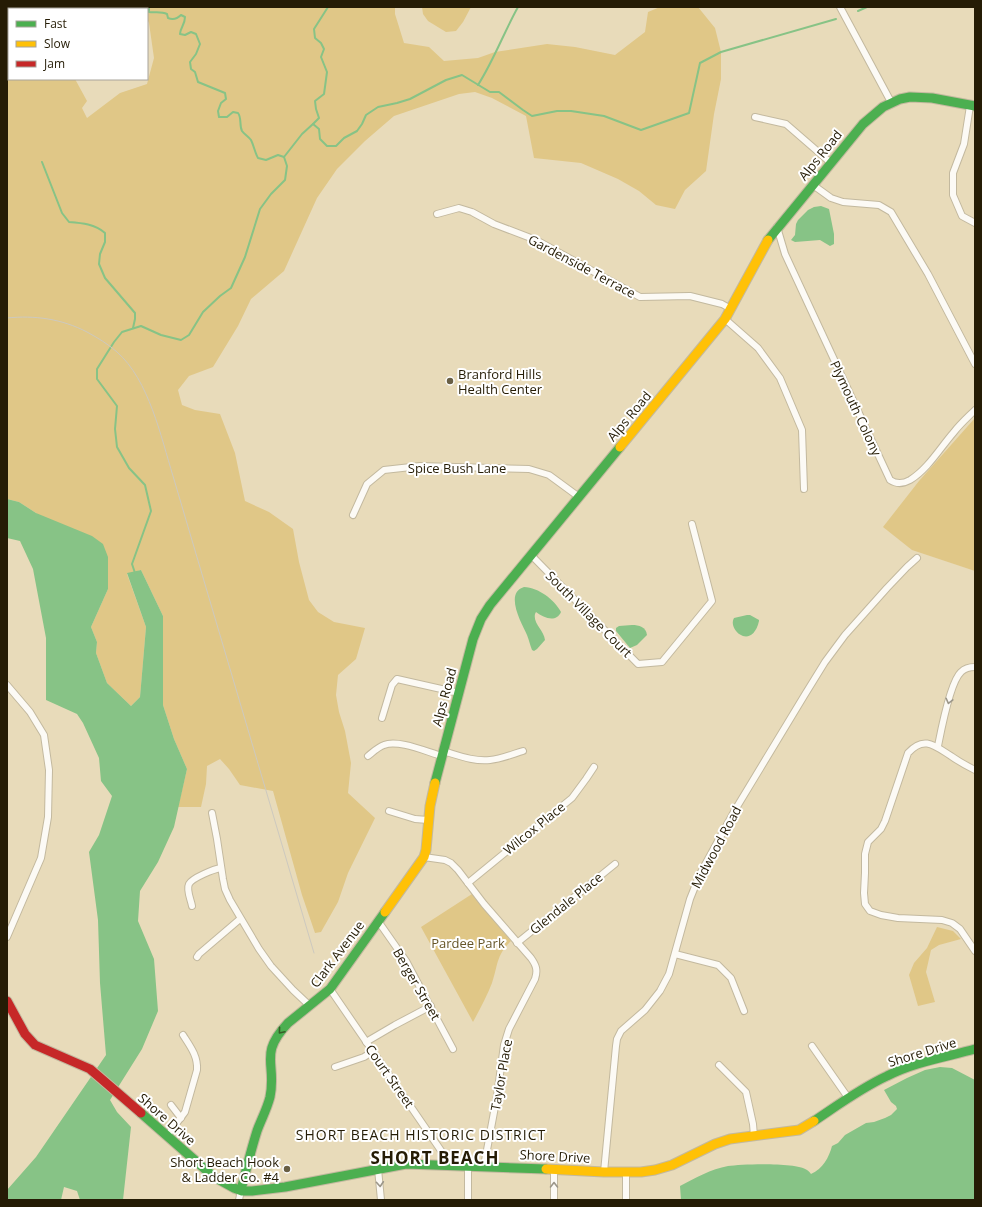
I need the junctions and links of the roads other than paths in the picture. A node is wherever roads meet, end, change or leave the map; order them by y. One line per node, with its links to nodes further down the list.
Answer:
1 (840, 7): 2 (street)
2 (890, 102): 3 (street, Alps Road); 5 (street, Alps Road)
3 (972, 106): 8 (street)
4 (755, 117): 5 (street)
5 (831, 163): 6 (street, Alps Road)
6 (813, 185): 9 (street, Alps Road); 12 (street)
7 (437, 214): 10 (street, Gardenside Terrace)
8 (975, 223)
9 (777, 227): 10 (street, Alps Road); 13 (street, Plymouth Colony)
10 (731, 309): 11 (street, Alps Road)
11 (725, 319): 14 (street); 15 (street, Alps Road)
12 (975, 364)
13 (975, 410)
14 (804, 489)
15 (579, 497): 16 (street, Spice Bush Lane); 18 (street, Alps Road)
16 (353, 515)
17 (692, 524): 18 (street, South Village Court)
18 (531, 555): 22 (street, Alps Road)
19 (917, 558): 43 (street, Midwood Road)
20 (975, 667): 24 (street, one-way to 24)
21 (7, 685): 40 (street)
22 (459, 693): 23 (street); 26 (street, Alps Road)
23 (382, 718)
24 (938, 746): 29 (street); 42 (street)
25 (524, 751): 26 (street)
26 (442, 754): 27 (street); 32 (street, Alps Road)
27 (368, 756)
28 (594, 767): 36 (street, Wilcox Place)
29 (975, 770)
30 (389, 811): 32 (street)
31 (212, 813): 35 (street)
32 (428, 820): 33 (street, Alps Road)
33 (424, 857): 36 (street); 39 (street, Clark Avenue)
34 (615, 864): 41 (street, Glendale Place)
35 (221, 868): 37 (street); 38 (street)
36 (468, 883): 41 (street)
37 (192, 906)
38 (240, 918): 44 (street); 47 (street)
39 (378, 921): 45 (street, Clark Avenue); 48 (street, Berger Street)
40 (7, 938)
41 (517, 943): 65 (street, Taylor Place)
42 (975, 951)
43 (675, 954): 49 (street); 68 (street, Midwood Road)
44 (198, 957)
45 (330, 989): 47 (street, Clark Avenue); 51 (street, Court Street)
46 (7, 1001): 61 (street, Shore Drive)
47 (310, 1006): 70 (street, Clark Avenue, one-way to 70)
48 (431, 1006): 51 (street); 53 (street, Berger Street)
49 (744, 1011)
50 (183, 1035): 60 (street)
51 (366, 1042): 55 (street, Court Street)
52 (812, 1046): 58 (street)
53 (454, 1049)
54 (975, 1049): 58 (street, Shore Drive)
55 (372, 1052): 57 (street); 63 (street, Court Street)
56 (719, 1065): 62 (street)
57 (335, 1067)
58 (849, 1099): 62 (street, Shore Drive)
59 (171, 1105): 60 (street)
60 (181, 1118): 61 (street)
61 (167, 1136): 70 (street, Shore Drive)
62 (754, 1136): 69 (street, Shore Drive)
63 (445, 1165): 64 (street, Shore Drive); 66 (street, Shore Drive)
64 (468, 1166): 65 (street, Shore Drive); 73 (street)
65 (484, 1166): 67 (street, Shore Drive)
66 (378, 1169): 70 (street, Shore Drive); 72 (street, one-way to 72)
67 (554, 1169): 68 (street, Shore Drive); 74 (street, one-way to 67)
68 (604, 1172): 69 (street, Shore Drive)
69 (626, 1172): 75 (street)
70 (241, 1190): 71 (street, Clark Avenue)
71 (239, 1200)
72 (381, 1200)
73 (468, 1200)
74 (554, 1200)
75 (626, 1200)

